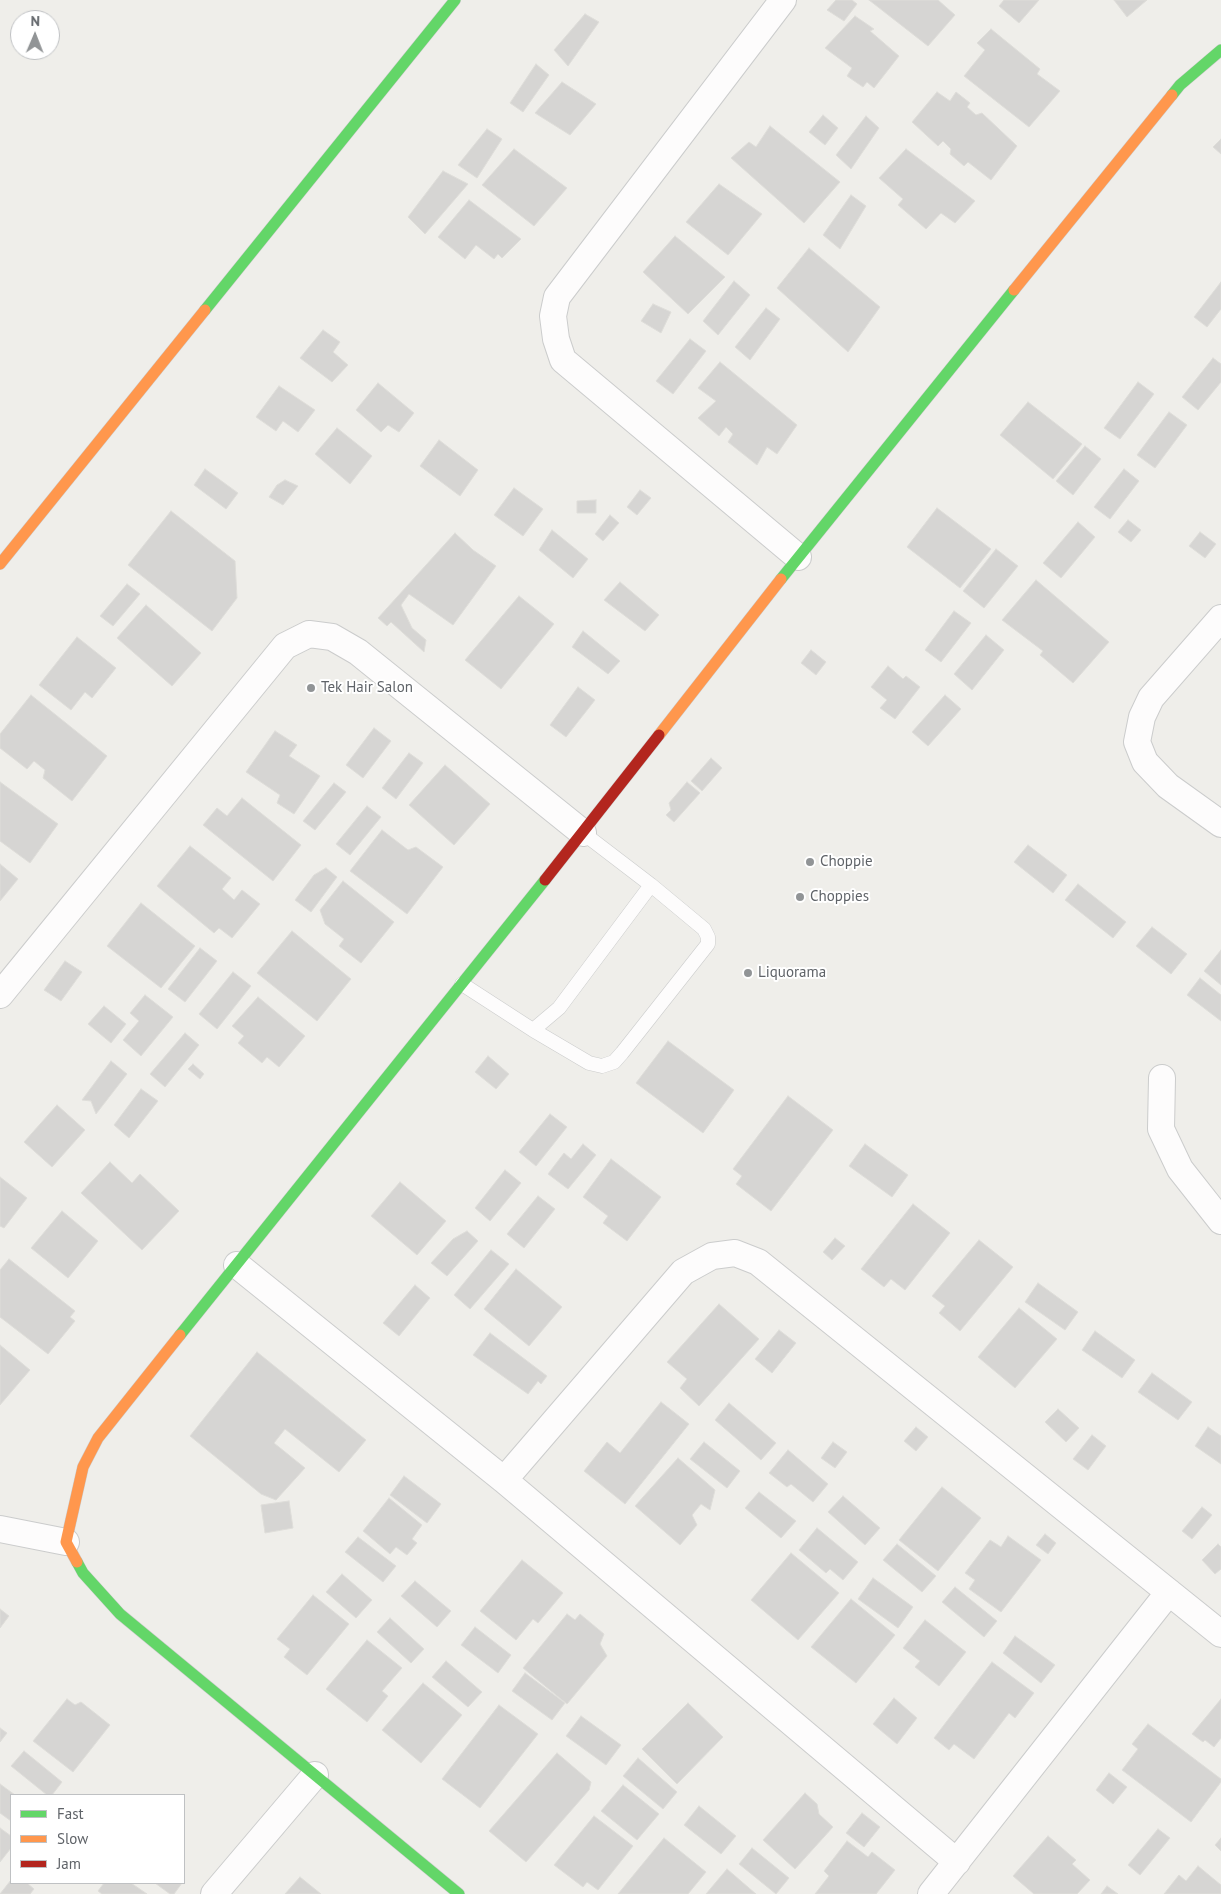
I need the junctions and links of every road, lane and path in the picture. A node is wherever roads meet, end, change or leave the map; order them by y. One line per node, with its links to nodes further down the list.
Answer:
1 (454, 0): 5 (street)
2 (783, 0): 4 (street)
3 (1221, 50): 4 (street)
4 (798, 557): 8 (street)
5 (0, 564)
6 (1221, 618): 7 (street)
7 (1221, 824)
8 (583, 833): 9 (lane); 10 (street); 11 (street)
9 (651, 885): 12 (lane); 12 (lane)
10 (462, 984): 12 (lane); 15 (street)
11 (0, 995)
12 (533, 1030)
13 (1162, 1078): 14 (street)
14 (1221, 1221)
15 (237, 1265): 16 (street); 18 (street)
16 (504, 1480): 19 (street); 22 (street)
17 (0, 1529): 18 (street)
18 (66, 1542): 21 (street)
19 (1169, 1592): 20 (street); 22 (street)
20 (1221, 1634)
21 (315, 1775): 23 (street); 24 (street)
22 (957, 1862): 25 (street)
23 (214, 1894)
24 (460, 1894)
25 (931, 1894)

